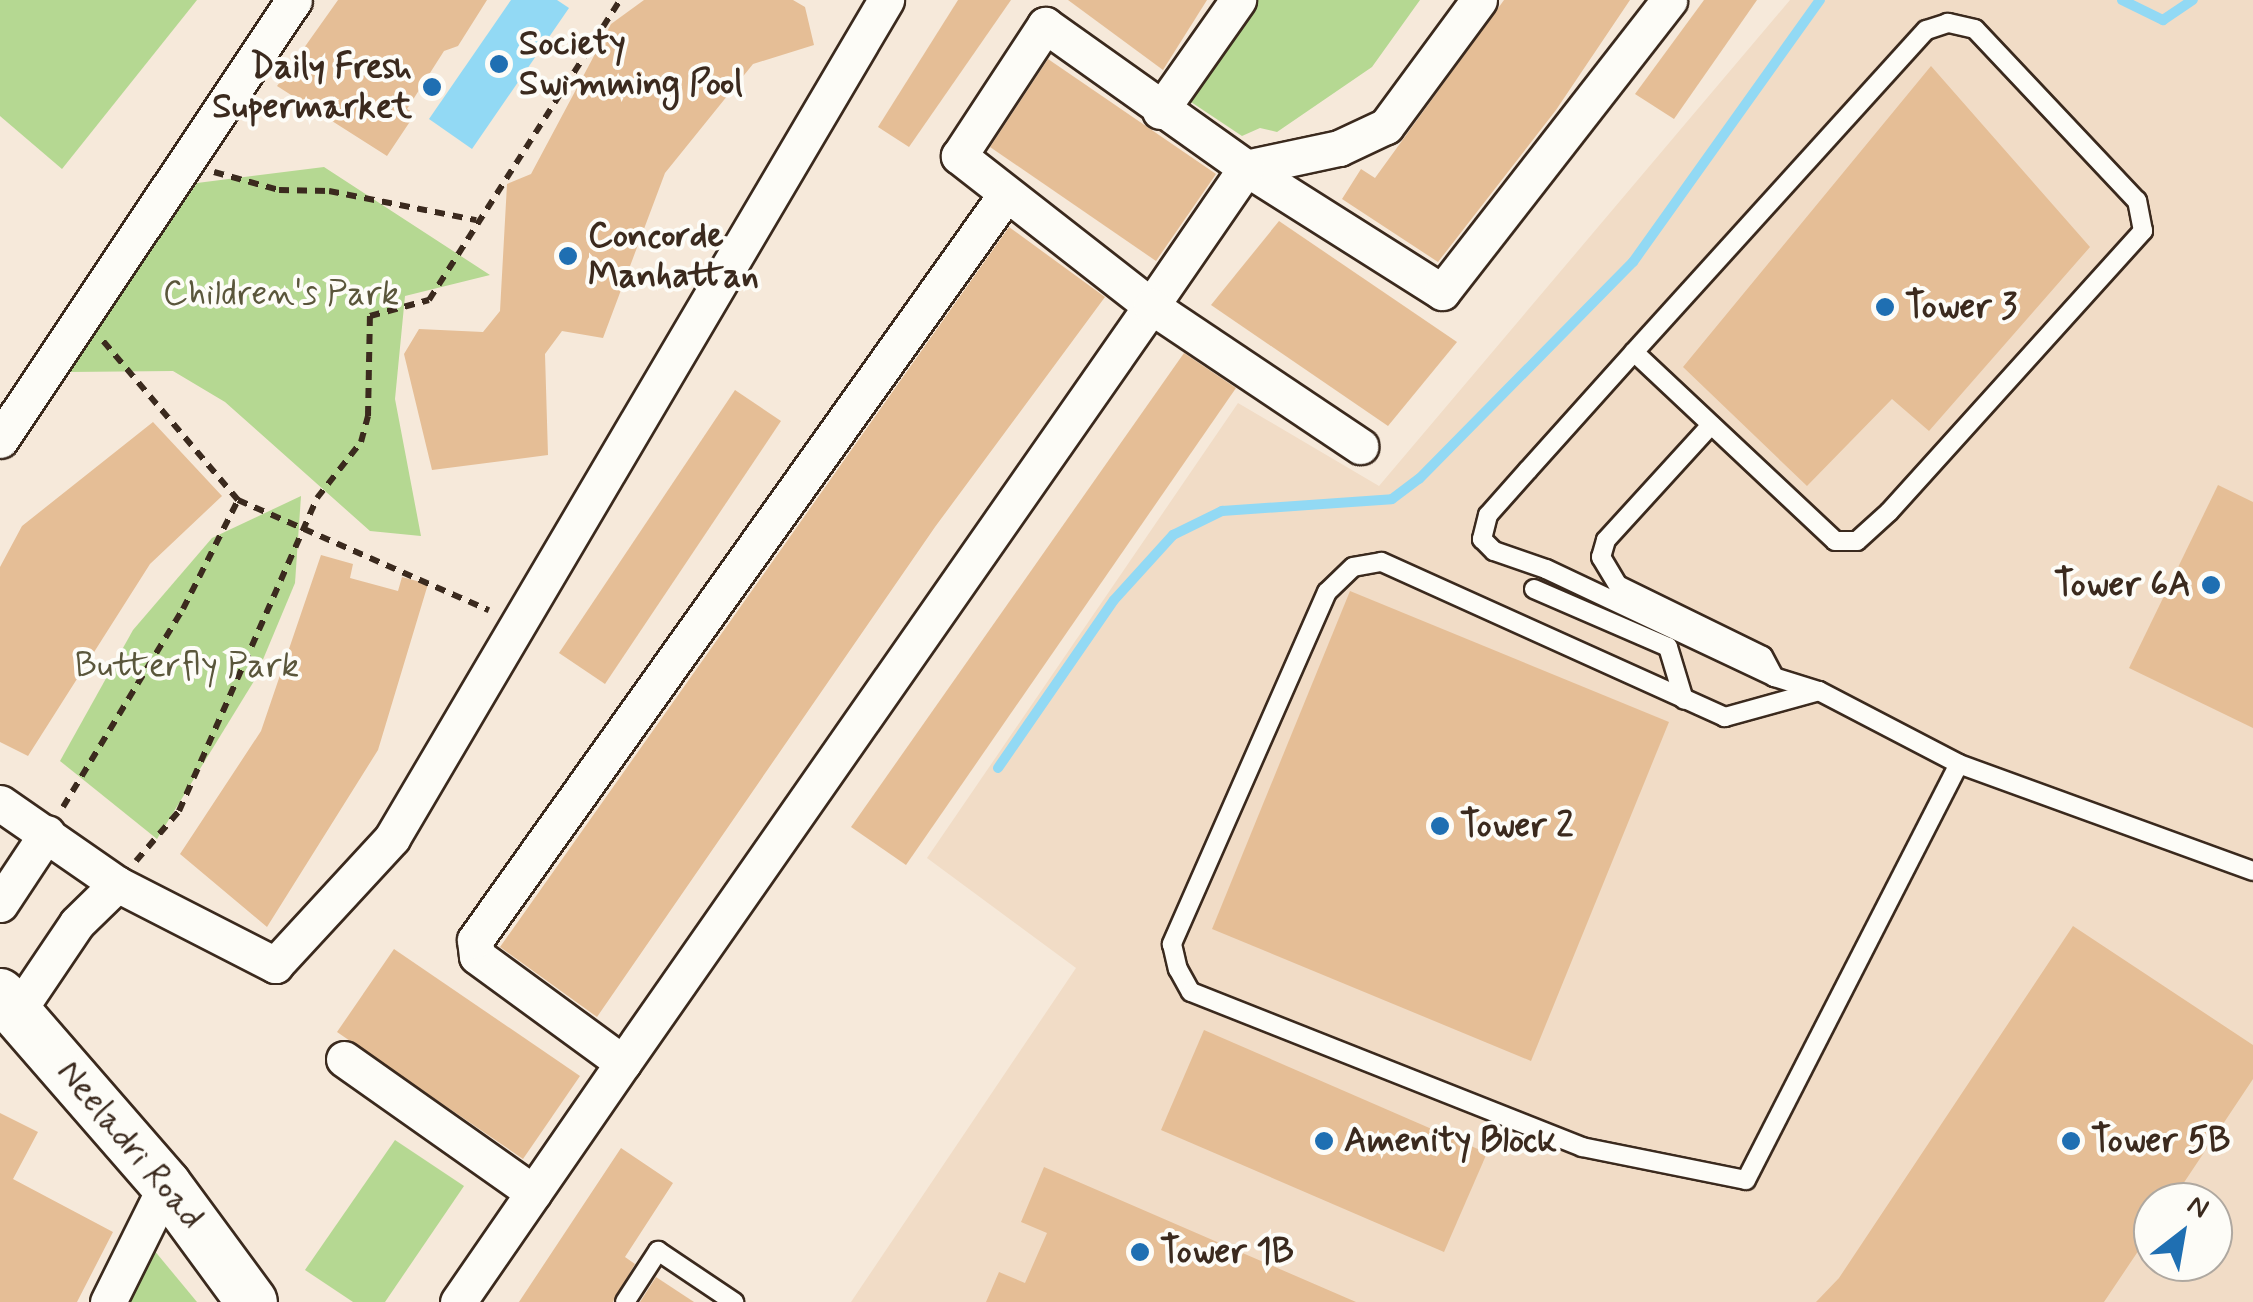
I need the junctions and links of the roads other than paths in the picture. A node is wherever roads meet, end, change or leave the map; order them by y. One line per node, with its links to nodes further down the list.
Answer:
1 (294, 0): 13 (street)
2 (886, 0): 23 (street)
3 (1238, 0): 7 (street)
4 (1479, 0): 8 (street)
5 (1669, 0): 8 (street)
6 (1054, 13): 7 (street); 9 (street)
7 (1160, 111): 8 (street)
8 (1246, 168): 10 (street)
9 (1004, 197): 10 (street); 27 (street)
10 (1150, 306): 14 (street); 27 (street)
11 (1634, 352): 12 (lane); 12 (lane); 16 (lane)
12 (1711, 425): 16 (lane)
13 (0, 440)
14 (1360, 446)
15 (1534, 589): 18 (lane)
16 (1774, 678): 17 (lane)
17 (1819, 691): 18 (lane); 19 (lane)
18 (1684, 700): 19 (lane)
19 (1959, 764): 22 (lane)
20 (0, 803): 21 (street)
21 (47, 833): 23 (street); 24 (street)
22 (2253, 871)
23 (116, 884): 25 (street)
24 (0, 904)
25 (8, 1003): 28 (main road, Neeladri Road)
26 (344, 1060): 29 (street)
27 (622, 1063): 29 (street)
28 (166, 1185): 30 (street); 31 (main road, Neeladri Road)
29 (534, 1193): 32 (street)
30 (108, 1302)
31 (252, 1302)
32 (458, 1302)
33 (625, 1302): 34 (lane)
34 (734, 1302)

